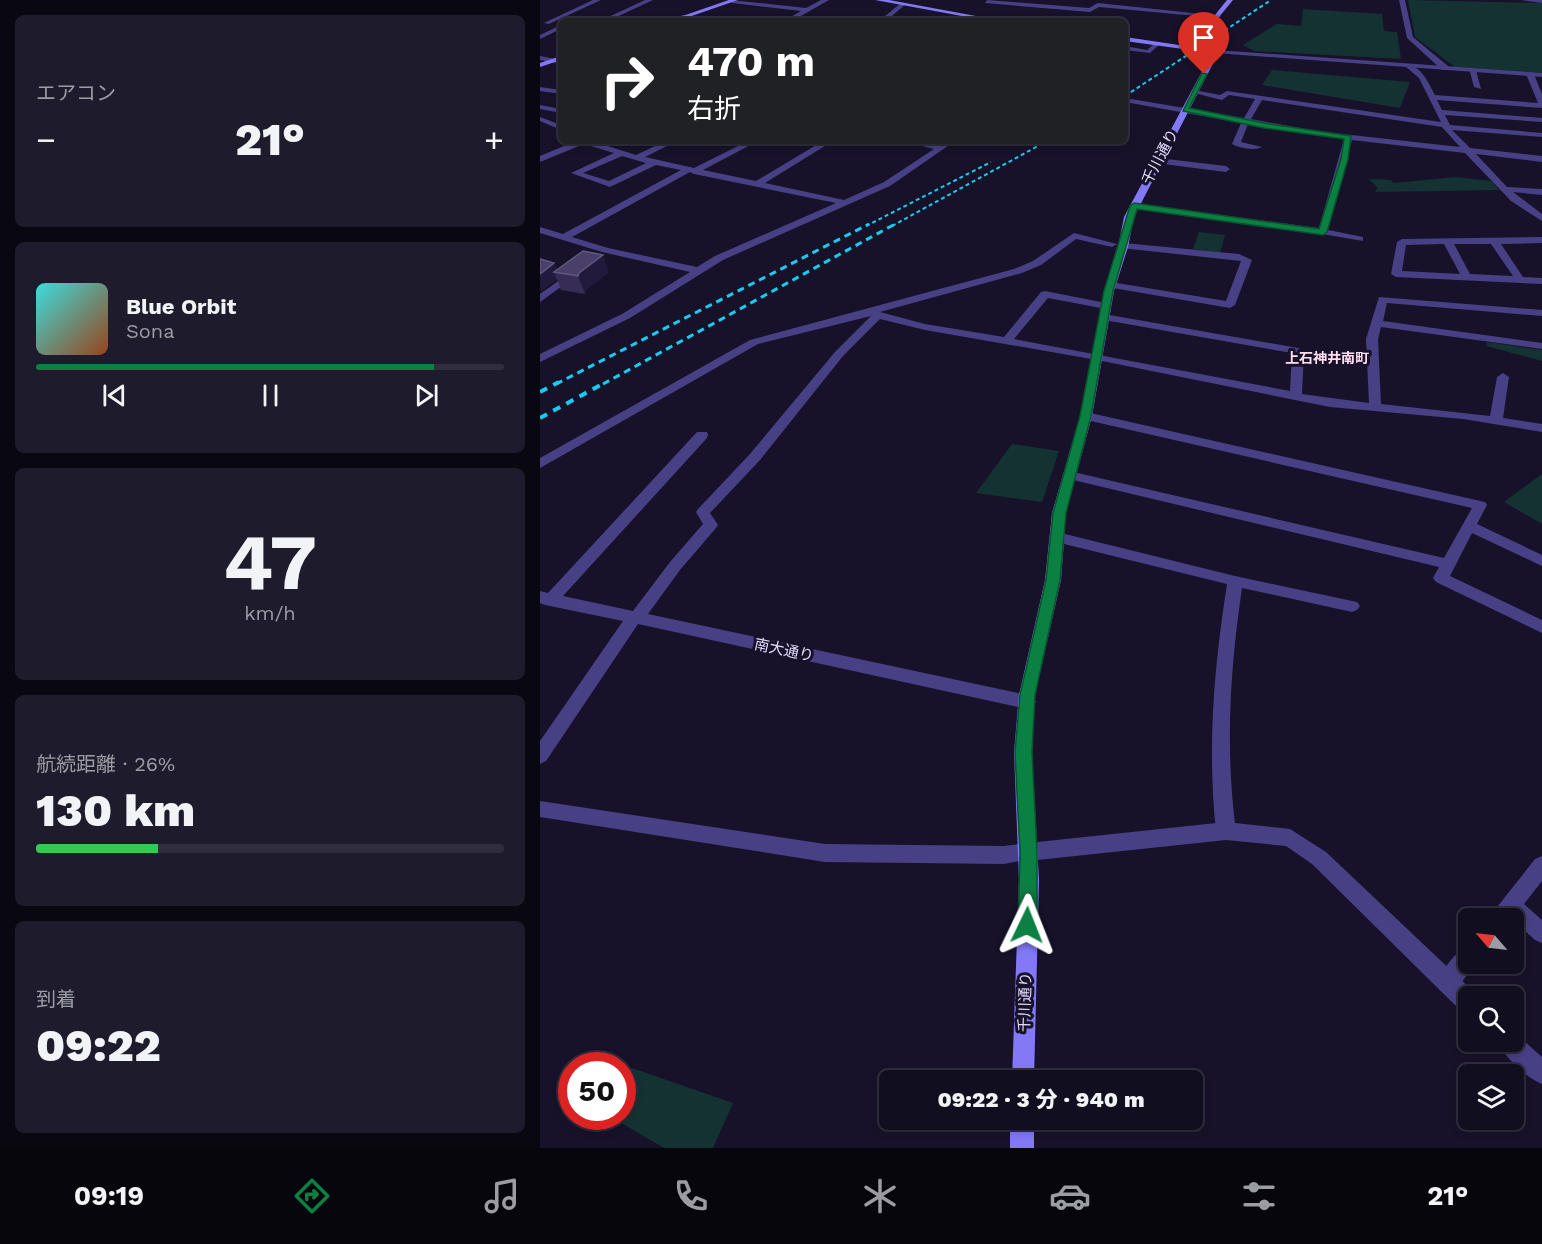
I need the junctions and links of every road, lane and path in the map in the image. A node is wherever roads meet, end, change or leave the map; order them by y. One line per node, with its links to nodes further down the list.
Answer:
1 (598, 0): 24 (street)
2 (650, 0): 18 (street)
3 (733, 0): 15 (street); 17 (main road)
4 (826, 0): 15 (street)
5 (884, 0): 13 (main road)
6 (1138, 0): 14 (street)
7 (1230, 0): 16 (main road)
8 (1402, 0): 36 (street)
9 (1524, 0): 10 (street)
10 (1531, 0): 12 (street)
11 (988, 1): 14 (street); 23 (street)
12 (1542, 1)
13 (903, 4): 21 (street); 22 (main road)
14 (1132, 8): 16 (street)
15 (807, 10): 20 (street)
16 (1218, 16): 29 (main road)
17 (682, 17): 19 (street)
18 (610, 18)
19 (690, 18)
20 (792, 18)
21 (886, 18)
22 (981, 18)
23 (987, 18)
24 (544, 23)
25 (558, 27): 26 (street)
26 (540, 37)
27 (1128, 39): 28 (main road)
28 (1158, 43): 29 (main road); 30 (street)
29 (1182, 46): 31 (main road)
30 (1128, 49)
31 (1216, 52): 35 (street); 43 (main road, 千川通り)
32 (540, 58): 33 (street)
33 (558, 60): 34 (main road)
34 (540, 64)
35 (1408, 66): 36 (street); 45 (street)
36 (1445, 68): 37 (street)
37 (1472, 70): 38 (street); 40 (street)
38 (1530, 74): 39 (street); 48 (street)
39 (1542, 75)
40 (1478, 87)
41 (540, 89): 42 (street)
42 (558, 92)
43 (1194, 92): 44 (street); 51 (main road, 千川通り)
44 (1260, 98): 47 (street); 57 (street)
45 (1433, 98): 48 (street); 53 (street)
46 (1128, 100): 51 (street)
47 (1304, 104): 52 (street); 61 (street)
48 (1542, 105)
49 (540, 107): 50 (street)
50 (558, 110)
51 (1185, 110): 57 (street); 78 (main road, 千川通り)
52 (1297, 112)
53 (1438, 112): 55 (street); 59 (street)
54 (545, 120): 58 (street)
55 (1542, 120)
56 (1290, 121): 60 (street)
57 (1247, 122): 60 (street); 71 (street)
58 (540, 124)
59 (1445, 126): 61 (street); 62 (street); 73 (street)
60 (1284, 129): 63 (street)
61 (1405, 132): 63 (street); 73 (street)
62 (1542, 135)
63 (1348, 137): 89 (street)
64 (577, 144): 76 (street)
65 (592, 144): 74 (street)
66 (667, 144): 75 (street)
67 (747, 144): 81 (street)
68 (824, 144): 82 (street)
69 (922, 144): 72 (street)
70 (947, 144): 72 (street)
71 (1258, 147)
72 (941, 148): 85 (street)
73 (1469, 152): 77 (street); 83 (street)
74 (619, 154): 75 (street); 79 (street)
75 (637, 158): 79 (street)
76 (540, 159)
77 (1542, 159)
78 (1158, 161): 80 (street); 86 (main road, 千川通り)
79 (654, 162): 81 (street)
80 (1227, 169)
81 (691, 170): 82 (street); 91 (street)
82 (757, 184): 85 (street)
83 (1504, 189): 84 (street); 87 (street)
84 (1542, 192)
85 (847, 203): 99 (street)
86 (1134, 206): 89 (street); 97 (main road, 千川通り)
87 (1542, 218)
88 (540, 230): 90 (street)
89 (1323, 232): 93 (street)
90 (551, 233): 91 (street); 92 (street)
91 (564, 237): 98 (street)
92 (540, 239)
93 (1360, 239)
94 (1494, 240): 95 (street); 96 (street); 101 (street)
95 (1447, 241): 100 (street); 100 (street)
96 (1541, 241)
97 (1118, 245): 103 (main road, 千川通り); 103 (street); 107 (street)
98 (606, 250): 99 (street); 104 (street)
99 (696, 270): 112 (street)
100 (1467, 278): 101 (street)
101 (1520, 280): 102 (street)
102 (1542, 281)
103 (1111, 285): 105 (main road, 千川通り)
104 (540, 299)
105 (1105, 311): 109 (street); 111 (main road, 千川通り); 114 (street)
106 (1542, 313): 108 (street)
107 (872, 314): 109 (street); 120 (street); 129 (street)
108 (1376, 323): 110 (street); 115 (street)
109 (1007, 341): 111 (street)
110 (1542, 346)
111 (1097, 357): 114 (street); 116 (main road, 千川通り)
112 (540, 359)
113 (1503, 377): 117 (street)
114 (1296, 396): 115 (street)
115 (1375, 408): 117 (street)
116 (1086, 416): 121 (main road, 千川通り); 122 (street)
117 (1496, 420): 118 (street)
118 (1542, 428)
119 (702, 435): 127 (street)
120 (540, 464)
121 (1069, 475): 123 (main road, 千川通り); 125 (street)
122 (1469, 526): 124 (street); 125 (street)
123 (1057, 537): 126 (street); 131 (main road, 千川通り)
124 (1542, 561)
125 (1449, 564): 130 (street)
126 (1235, 581): 128 (street); 134 (street)
127 (545, 599): 129 (street, 南大通り)
128 (1352, 606)
129 (635, 618): 131 (street, 南大通り); 132 (street)
130 (1542, 627)
131 (1027, 702): 135 (main road, 千川通り)
132 (540, 756)
133 (540, 809): 135 (street)
134 (1226, 831): 135 (street); 141 (street)
135 (1028, 852): 144 (main road, 千川通り)
136 (1542, 865): 137 (street)
137 (1509, 908)
138 (1524, 922): 139 (street)
139 (1542, 933)
140 (1458, 970): 141 (street)
141 (1448, 982): 142 (street)
142 (1458, 992)
143 (1520, 1052): 145 (street)
144 (1023, 1070)
145 (1542, 1073)
146 (1022, 1130): 147 (main road)
147 (1022, 1148)

